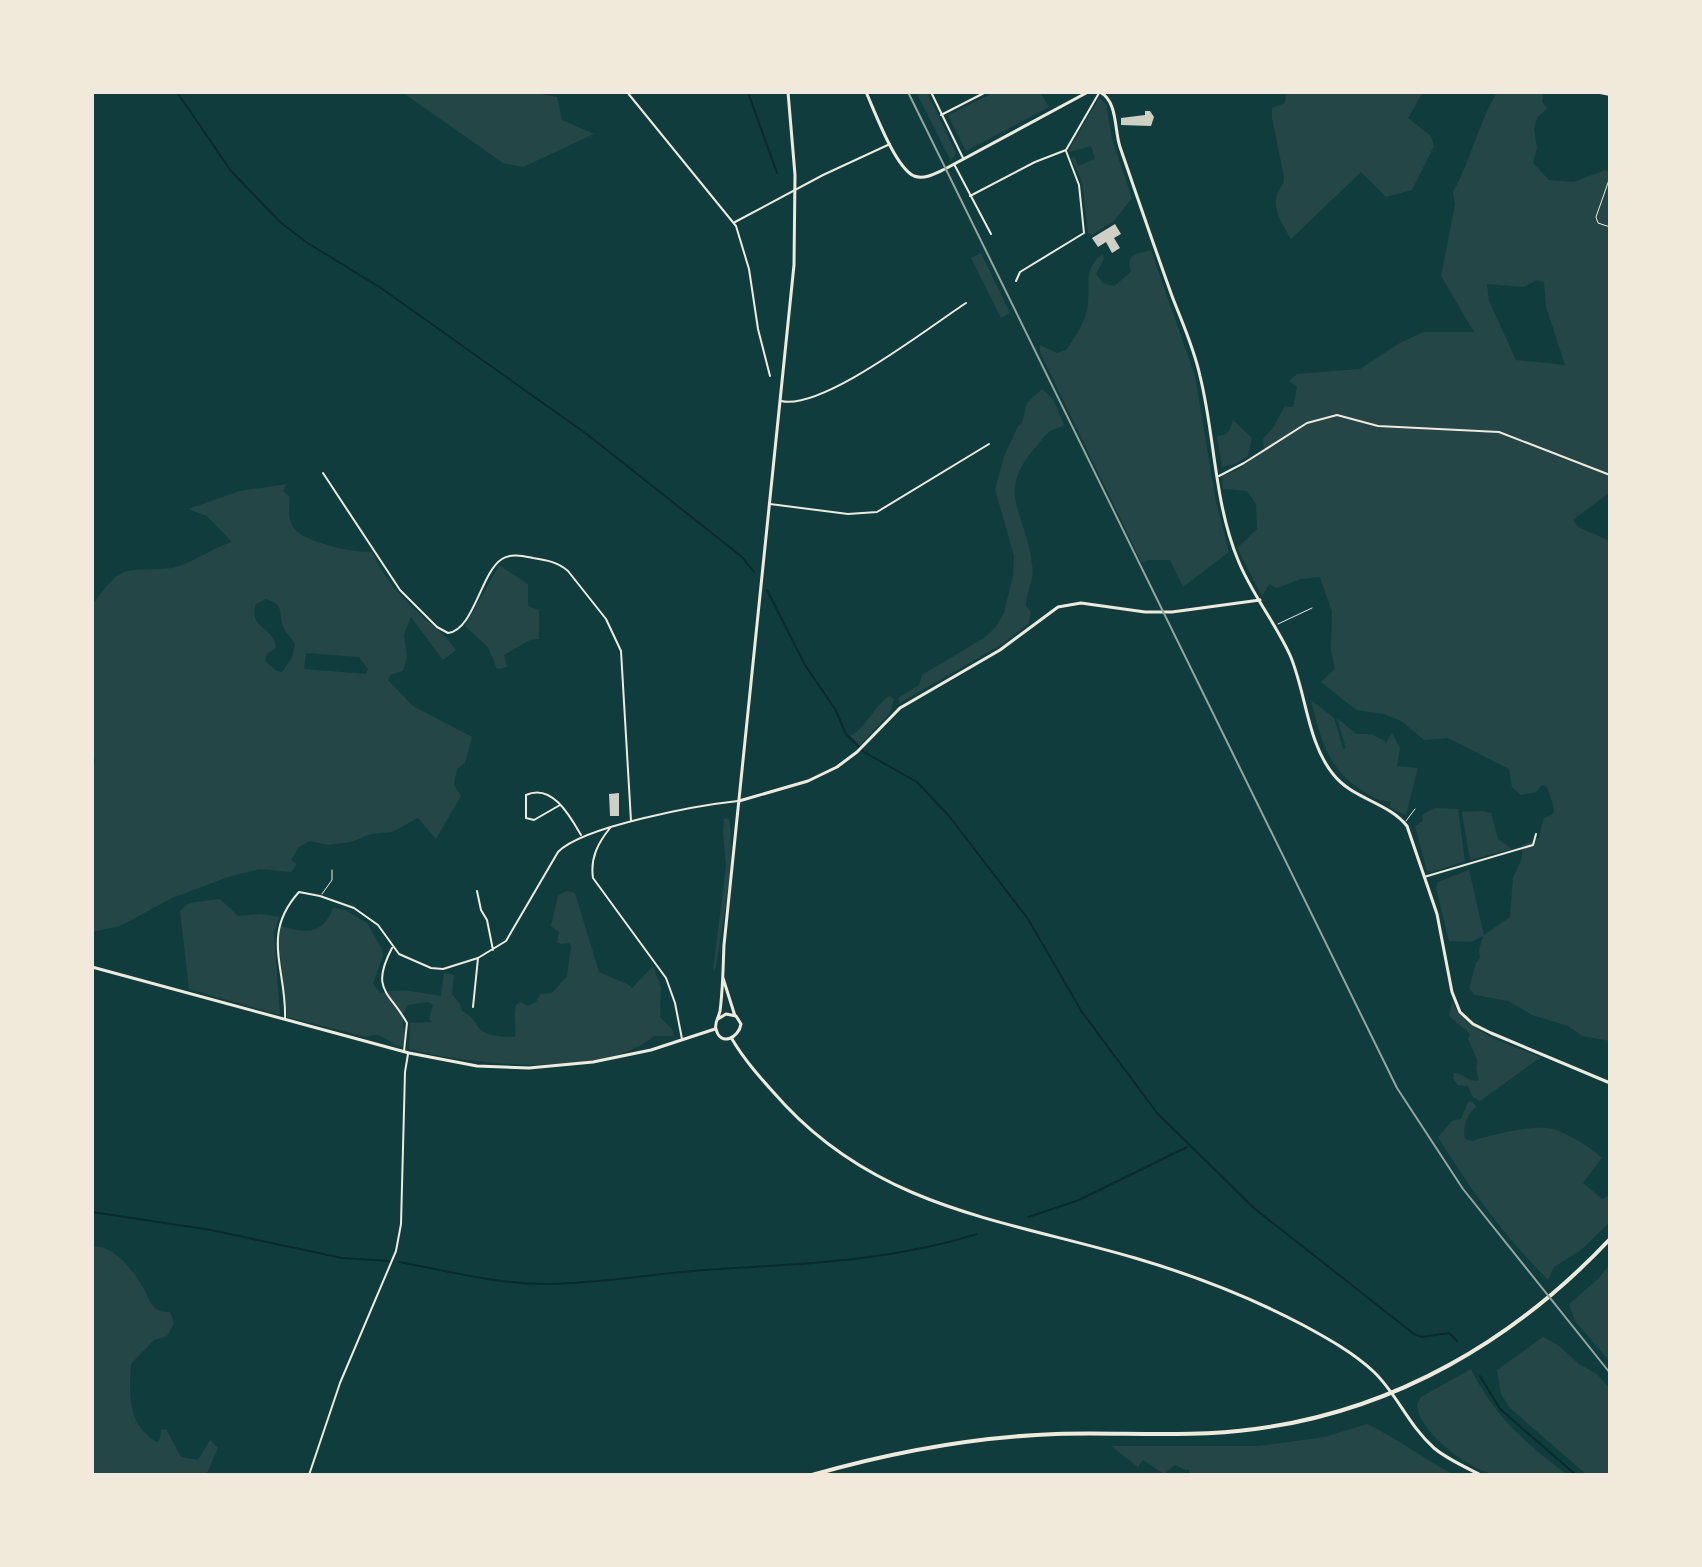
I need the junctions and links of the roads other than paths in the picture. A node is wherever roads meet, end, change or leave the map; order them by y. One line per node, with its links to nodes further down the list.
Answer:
1 (627, 92): 18 (street)
2 (788, 92): 16 (street)
3 (866, 92): 11 (street)
4 (931, 92): 10 (street)
5 (986, 92): 10 (street)
6 (1088, 92): 13 (street)
7 (1100, 92): 12 (street); 28 (street)
8 (1595, 92): 9 (street)
9 (1610, 95)
10 (941, 115): 13 (street)
11 (890, 144): 14 (street); 16 (street)
12 (1066, 150): 17 (street); 21 (street)
13 (963, 158): 14 (street)
14 (954, 164): 17 (street)
15 (1610, 177): 19 (lane)
16 (796, 189): 18 (street); 24 (street)
17 (970, 196): 20 (street)
18 (734, 223): 23 (street)
19 (1610, 227)
20 (991, 234)
21 (1016, 281)
22 (966, 303): 24 (street)
23 (770, 376)
24 (780, 401): 29 (street)
25 (989, 444): 29 (street)
26 (323, 473): 36 (street)
27 (1610, 475): 28 (street)
28 (1219, 476): 30 (street)
29 (769, 504): 33 (street)
30 (1260, 600): 32 (street); 33 (street)
31 (1312, 608): 32 (lane)
32 (1275, 625): 37 (street)
33 (739, 801): 36 (street); 49 (street)
34 (560, 805): 34 (street); 40 (street)
35 (1415, 809): 37 (lane)
36 (631, 822): 38 (street)
37 (1404, 823): 42 (street)
38 (610, 827): 40 (street); 55 (street)
39 (1536, 834): 42 (street)
40 (582, 836): 46 (street)
41 (332, 870): 44 (lane)
42 (1423, 877): 58 (street)
43 (477, 891): 46 (street)
44 (320, 896): 45 (street); 53 (street)
45 (392, 947): 47 (street); 57 (street)
46 (493, 951): 47 (street)
47 (478, 958): 50 (street)
48 (92, 967): 53 (street)
49 (723, 978): 51 (street); 52 (street)
50 (473, 1007)
51 (736, 1016): 52 (street); 56 (street)
52 (718, 1019): 54 (street)
53 (284, 1020): 57 (street)
54 (715, 1029): 55 (street); 56 (street)
55 (682, 1039): 57 (street)
56 (732, 1039): 60 (street)
57 (406, 1052): 61 (street)
58 (1610, 1083)
59 (1610, 1239): 60 (highway)
60 (1392, 1393): 62 (highway); 63 (street)
61 (309, 1475)
62 (812, 1475)
63 (1481, 1475)

